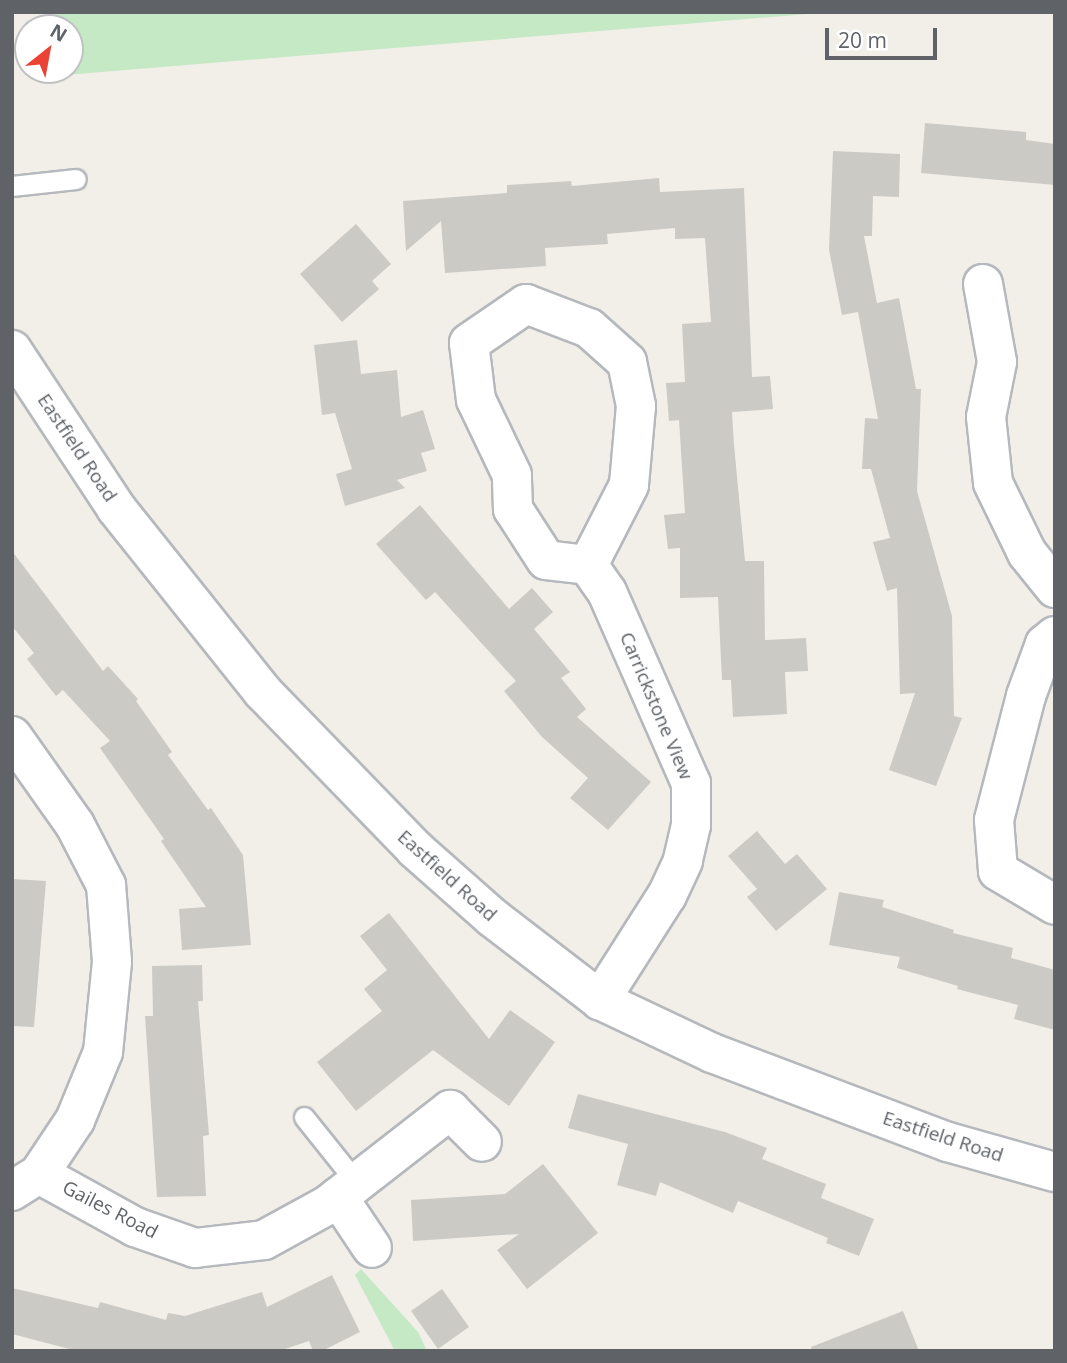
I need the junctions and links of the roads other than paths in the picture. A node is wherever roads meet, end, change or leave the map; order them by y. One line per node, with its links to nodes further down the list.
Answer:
1 (76, 179): 2 (lane)
2 (12, 186)
3 (983, 284): 6 (street)
4 (12, 350): 10 (street, Eastfield Road)
5 (588, 565): 5 (street); 10 (street, Carrickstone View)
6 (1055, 588)
7 (1055, 636): 9 (street)
8 (12, 736): 14 (street)
9 (1055, 905)
10 (600, 1000): 13 (street, Eastfield Road)
11 (304, 1116): 15 (lane)
12 (482, 1142): 15 (street, Gailes Road)
13 (1055, 1172)
14 (26, 1182): 15 (street, Gailes Road)
15 (347, 1190): 16 (street)
16 (372, 1248)

